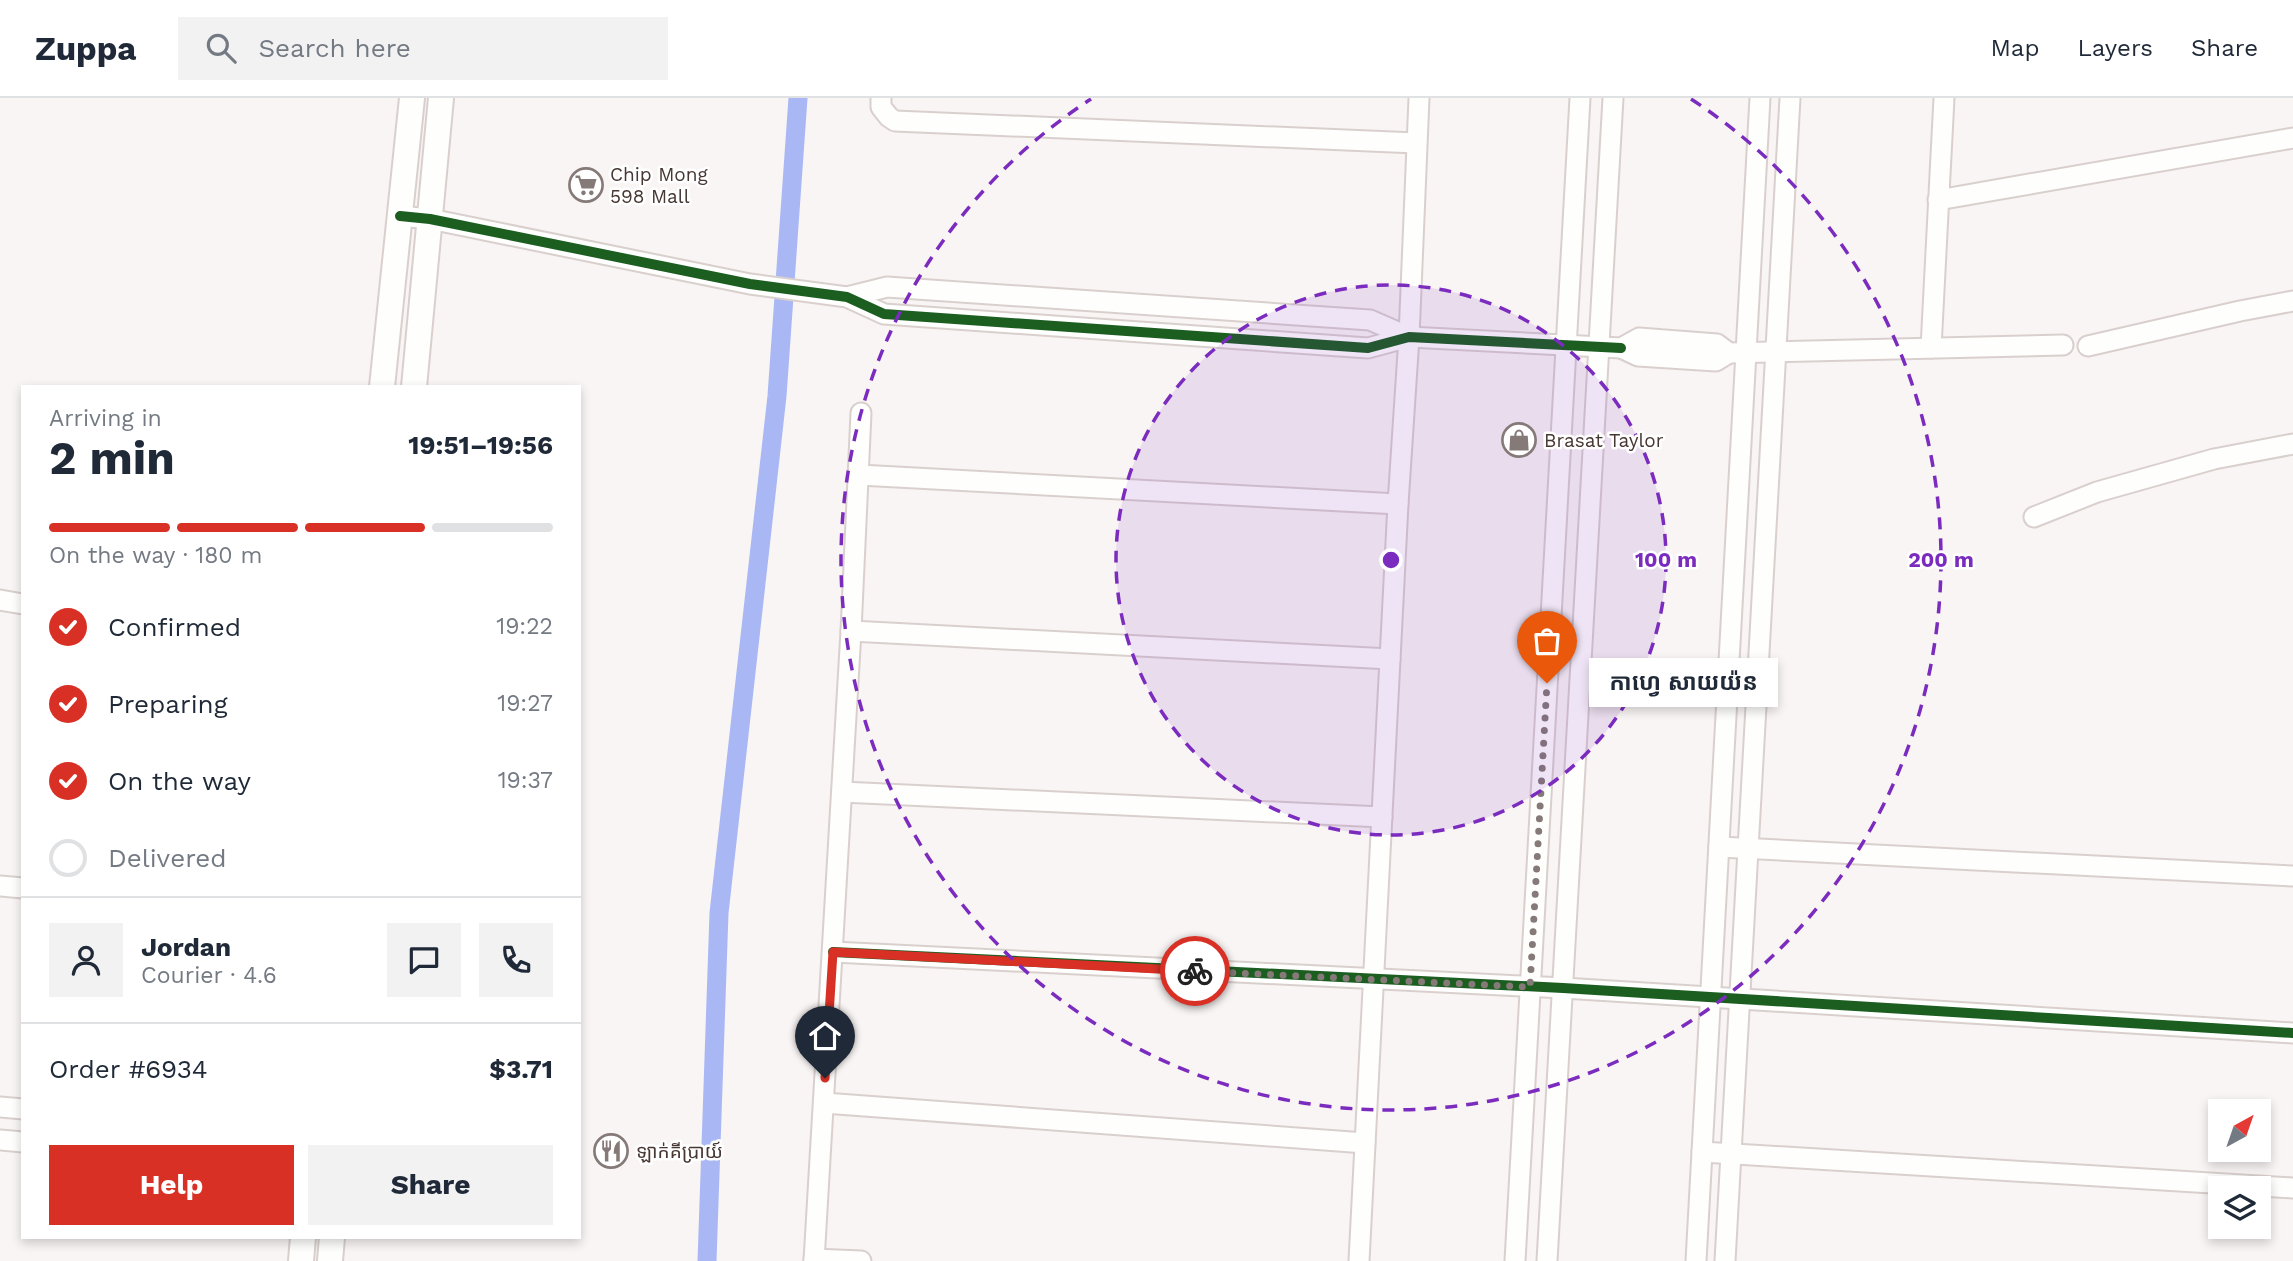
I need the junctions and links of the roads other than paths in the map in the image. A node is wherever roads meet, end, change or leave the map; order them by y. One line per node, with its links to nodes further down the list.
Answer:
1 (412, 98): 13 (main road)
2 (441, 98): 14 (main road)
3 (881, 98): 11 (street)
4 (1419, 98): 11 (street)
5 (1580, 98): 15 (street)
6 (1613, 98): 16 (street)
7 (1944, 98): 12 (street)
8 (1760, 106): 9 (street); 30 (street)
9 (1789, 107): 29 (street)
10 (2293, 138): 12 (street)
11 (1416, 144): 23 (street)
12 (1938, 200): 28 (street)
13 (400, 216): 14 (street); 31 (main road)
14 (430, 219): 18 (street); 32 (main road)
15 (1573, 226): 16 (street); 24 (street)
16 (1606, 227): 27 (street)
17 (960, 291): 18 (street); 19 (street); 21 (street)
18 (847, 297): 21 (street)
19 (1096, 301): 22 (street); 23 (street)
20 (2293, 301): 26 (street)
21 (959, 320): 22 (street)
22 (1095, 329): 23 (street)
23 (1409, 337): 24 (street); 38 (street)
24 (1566, 345): 27 (street); 35 (street)
25 (2063, 345): 28 (street)
26 (2088, 345)
27 (1599, 347): 30 (street); 36 (street)
28 (1931, 348): 29 (street)
29 (1775, 352): 30 (street); 42 (street)
30 (1737, 353): 40 (street)
31 (382, 385)
32 (414, 385)
33 (861, 414): 37 (street)
34 (2293, 444): 39 (street)
35 (1560, 450): 36 (street); 45 (street)
36 (1593, 453): 46 (street)
37 (859, 475): 38 (street); 44 (street)
38 (1398, 504): 47 (street)
39 (2034, 517)
40 (1733, 599): 42 (street); 50 (street)
41 (0, 600): 43 (street)
42 (1762, 603): 51 (street)
43 (21, 604)
44 (851, 631): 47 (street); 48 (street)
45 (1549, 656): 46 (street); 52 (street)
46 (1581, 658): 53 (street)
47 (1390, 659): 49 (street)
48 (842, 792): 49 (street); 57 (street)
49 (1382, 817): 58 (street)
50 (1719, 847): 51 (street); 61 (street)
51 (1748, 848): 54 (street); 62 (street)
52 (1537, 873): 53 (street); 59 (street)
53 (1569, 875): 60 (street)
54 (2293, 876)
55 (0, 886): 56 (street)
56 (21, 888)
57 (833, 952): 58 (street); 66 (street)
58 (1374, 980): 59 (street); 71 (street)
59 (1530, 987): 60 (street); 64 (street)
60 (1563, 989): 61 (street); 65 (street)
61 (1711, 998): 62 (street); 72 (street)
62 (1739, 1000): 63 (street); 73 (street)
63 (2293, 1033)
64 (1525, 1088): 65 (street); 82 (street)
65 (1557, 1091): 83 (street)
66 (824, 1103): 71 (street); 77 (street)
67 (0, 1107): 68 (street)
68 (21, 1109)
69 (0, 1140): 70 (street)
70 (21, 1142)
71 (1365, 1143): 81 (street)
72 (1702, 1152): 73 (street); 84 (street)
73 (1731, 1154): 74 (street); 85 (street)
74 (2293, 1188)
75 (303, 1239): 78 (main road)
76 (332, 1239): 79 (main road)
77 (814, 1260): 80 (street)
78 (301, 1261)
79 (330, 1261)
80 (861, 1261)
81 (1359, 1261)
82 (1515, 1261)
83 (1547, 1261)
84 (1696, 1261)
85 (1725, 1261)

